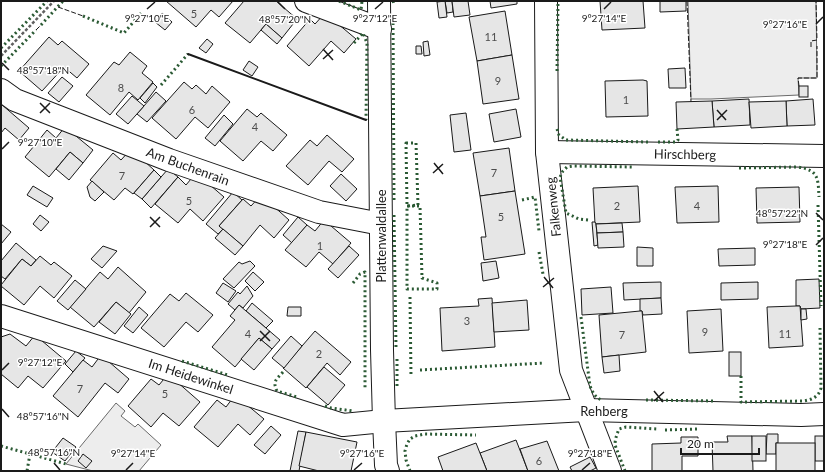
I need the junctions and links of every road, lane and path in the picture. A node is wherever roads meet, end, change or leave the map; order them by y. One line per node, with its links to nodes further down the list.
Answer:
1 (54, 1): 6 (path)
2 (306, 1): 5 (street)
3 (379, 1): 5 (street, Plattenwaldallee)
4 (546, 1): 8 (street, Falkenweg)
5 (380, 29): 10 (street, Plattenwaldallee)
6 (1, 56)
7 (1, 90): 10 (street, Am Buchenrain)
8 (547, 152): 9 (street, Hirschberg); 12 (street, Falkenweg)
9 (824, 156)
10 (381, 224): 14 (street, Plattenwaldallee)
11 (1, 316): 14 (street, Im Heidewinkel)
12 (586, 410): 13 (street, Rehberg); 14 (street, Rehberg); 16 (street, Falkenweg)
13 (824, 414)
14 (384, 421): 15 (street, Plattenwaldallee)
15 (388, 471)
16 (610, 471)

